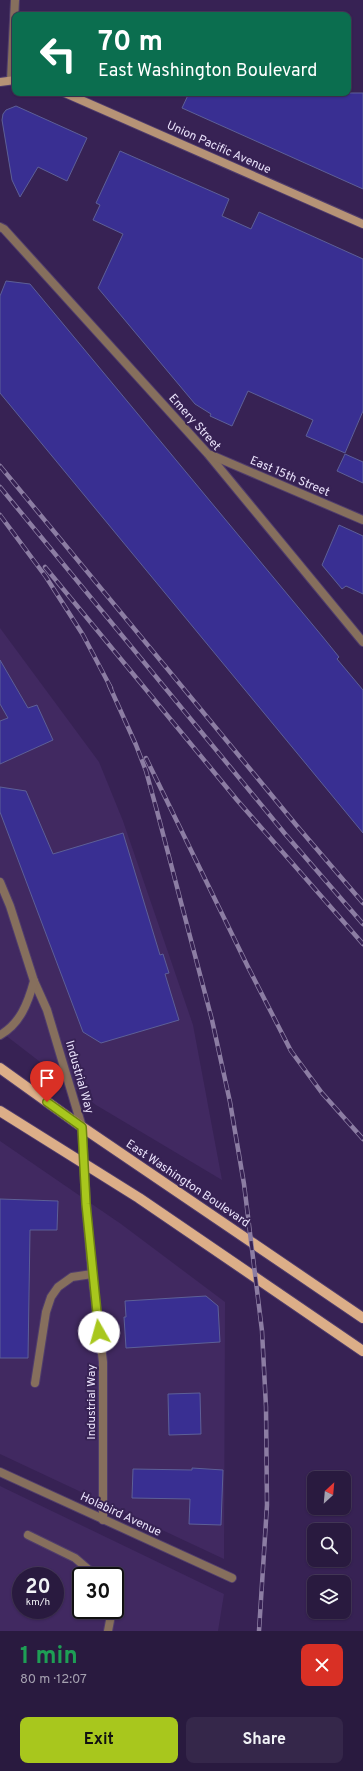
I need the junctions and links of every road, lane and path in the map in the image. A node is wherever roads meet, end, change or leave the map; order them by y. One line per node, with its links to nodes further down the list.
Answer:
1 (15, 0): 2 (street)
2 (15, 12)
3 (12, 80): 4 (street)
4 (0, 82)
5 (72, 96): 6 (street, Union Pacific Avenue)
6 (363, 224)
7 (0, 227): 8 (street, Emery Street)
8 (208, 454): 9 (street, East 15th Street); 10 (street, Emery Street)
9 (363, 520)
10 (363, 642)
11 (0, 882): 12 (street, Industrial Way)
12 (34, 981): 13 (street); 16 (street, Industrial Way)
13 (0, 1035)
14 (0, 1068): 16 (main road, East Washington Boulevard)
15 (0, 1111): 17 (main road)
16 (82, 1127): 17 (street, Industrial Way); 19 (main road, East Washington Boulevard)
17 (84, 1163): 18 (street, Industrial Way); 20 (main road)
18 (92, 1274): 21 (street); 23 (street, Industrial Way)
19 (363, 1318)
20 (363, 1351)
21 (35, 1383)
22 (0, 1472): 23 (street, Holabird Avenue)
23 (103, 1520): 26 (street, Holabird Avenue)
24 (28, 1535): 25 (street)
25 (86, 1567)
26 (232, 1578)
27 (110, 1619): 28 (street)
28 (108, 1631)

